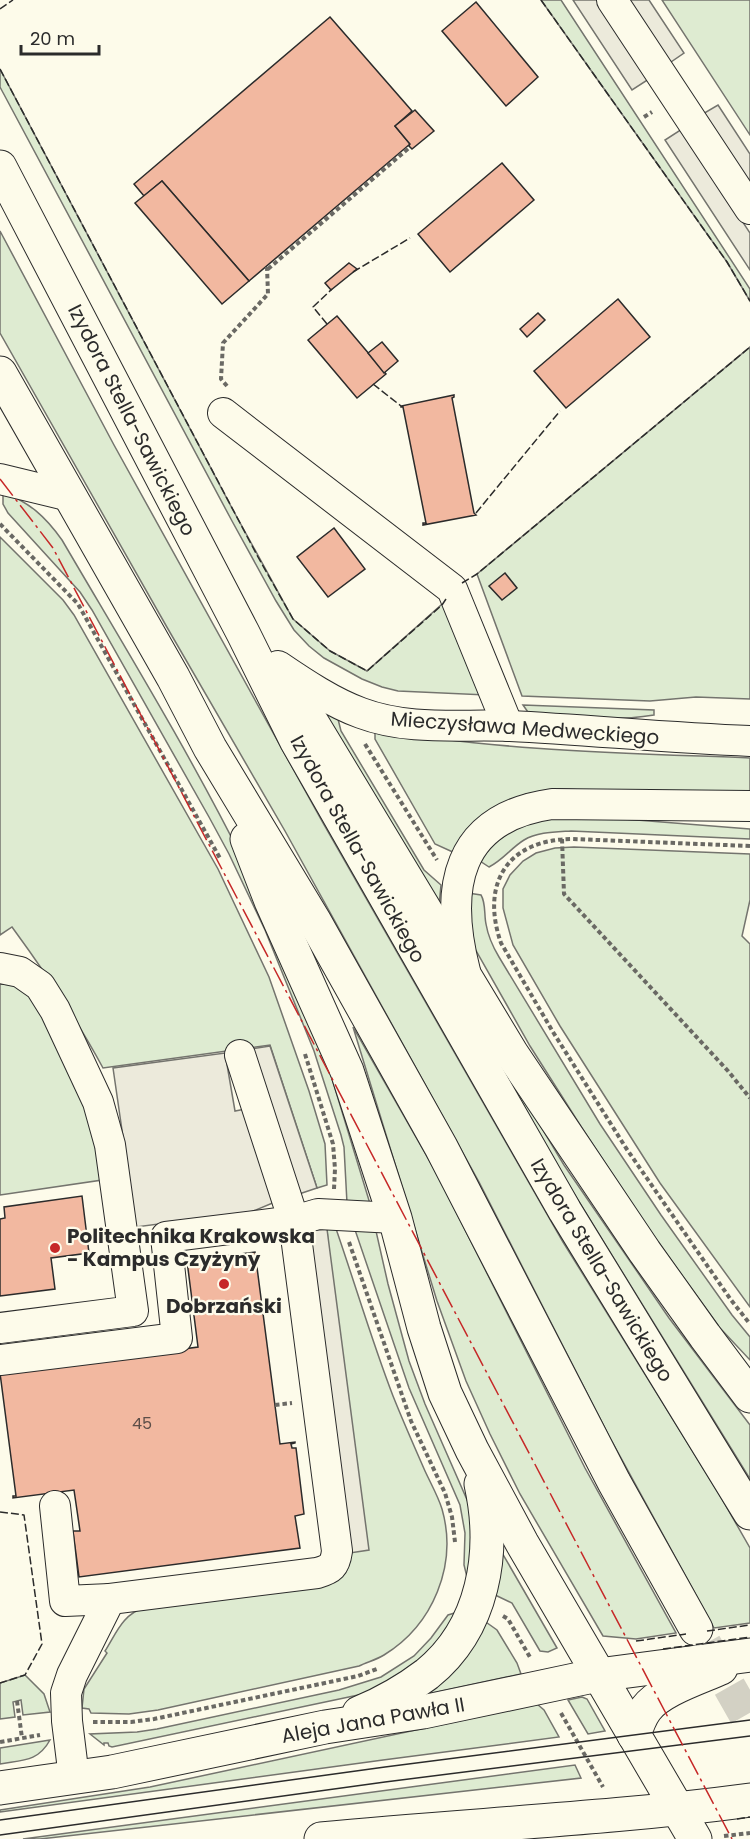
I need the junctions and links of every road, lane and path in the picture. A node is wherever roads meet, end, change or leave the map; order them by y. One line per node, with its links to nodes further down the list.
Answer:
1 (612, 0): 4 (street)
2 (410, 147): 6 (path)
3 (0, 167): 10 (main road, Izydora Stella-Sawickiego)
4 (750, 209)
5 (0, 373): 8 (main road)
6 (225, 400): 13 (street)
7 (0, 479): 8 (street)
8 (70, 496): 15 (main road)
9 (0, 524): 19 (path)
10 (243, 633): 11 (main road); 37 (main road, Izydora Stella-Sawickiego)
11 (278, 666): 12 (street, Mieczysława Medweckiego); 22 (main road)
12 (360, 713): 13 (street, Mieczysława Medweckiego); 20 (path)
13 (508, 726): 14 (street, Mieczysława Medweckiego)
14 (750, 741)
15 (210, 748): 27 (main road); 41 (main road)
16 (750, 806): 20 (street)
17 (562, 839): 18 (path); 25 (path); 31 (path)
18 (750, 846)
19 (225, 867)
20 (460, 873): 22 (street)
21 (0, 968): 30 (street)
22 (466, 977): 34 (main road)
23 (302, 1047): 26 (path)
24 (240, 1055): 28 (street)
25 (750, 1098)
26 (340, 1214): 27 (street); 28 (street); 38 (path)
27 (394, 1218): 35 (main road)
28 (294, 1221): 29 (street); 39 (street)
29 (166, 1237): 30 (street); 33 (street)
30 (125, 1242): 32 (street)
31 (750, 1324)
32 (0, 1328)
33 (0, 1360)
34 (750, 1396)
35 (472, 1450): 45 (main road); 49 (main road)
36 (55, 1506): 39 (street)
37 (750, 1514)
38 (455, 1547)
39 (110, 1599): 52 (street)
40 (497, 1612): 43 (path)
41 (696, 1629)
42 (749, 1655): 45 (main road, Aleja Jana Pawła II); 50 (main road, Aleja Jana Pawła II)
43 (534, 1664)
44 (382, 1667): 48 (path)
45 (598, 1675): 49 (main road, Aleja Jana Pawła II); 50 (main road)
46 (17, 1701): 51 (path)
47 (558, 1707): 53 (path)
48 (82, 1722)
49 (325, 1727): 52 (main road, Aleja Jana Pawła II)
50 (634, 1735): 56 (main road)
51 (22, 1738)
52 (74, 1778): 54 (main road, Aleja Jana Pawła II)
53 (598, 1778)
54 (0, 1788)
55 (750, 1800): 56 (main road)
56 (679, 1809): 57 (main road); 59 (main road)
57 (412, 1830): 60 (main road); 61 (main road)
58 (750, 1833): 59 (path)
59 (705, 1838)
60 (321, 1839)
61 (536, 1839)

